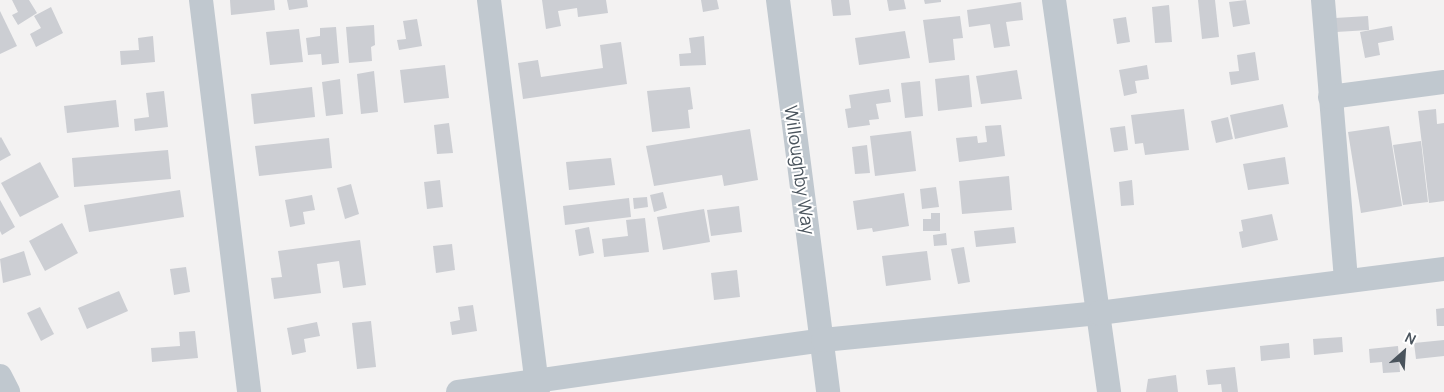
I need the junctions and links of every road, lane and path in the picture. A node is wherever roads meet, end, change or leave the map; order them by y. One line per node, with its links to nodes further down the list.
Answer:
1 (201, 0): 15 (street)
2 (489, 0): 13 (street)
3 (778, 0): 11 (street, Willoughby Way)
4 (1054, 0): 10 (street)
5 (1323, 0): 7 (street)
6 (1444, 82): 7 (street)
7 (1330, 97): 9 (street)
8 (1444, 268): 9 (street)
9 (1346, 281): 10 (street)
10 (1099, 313): 11 (street); 18 (street)
11 (822, 340): 13 (street); 17 (street, Willoughby Way)
12 (0, 376): 14 (street)
13 (537, 387): 16 (street)
14 (8, 392)
15 (250, 392)
16 (458, 392)
17 (828, 392)
18 (1109, 392)

